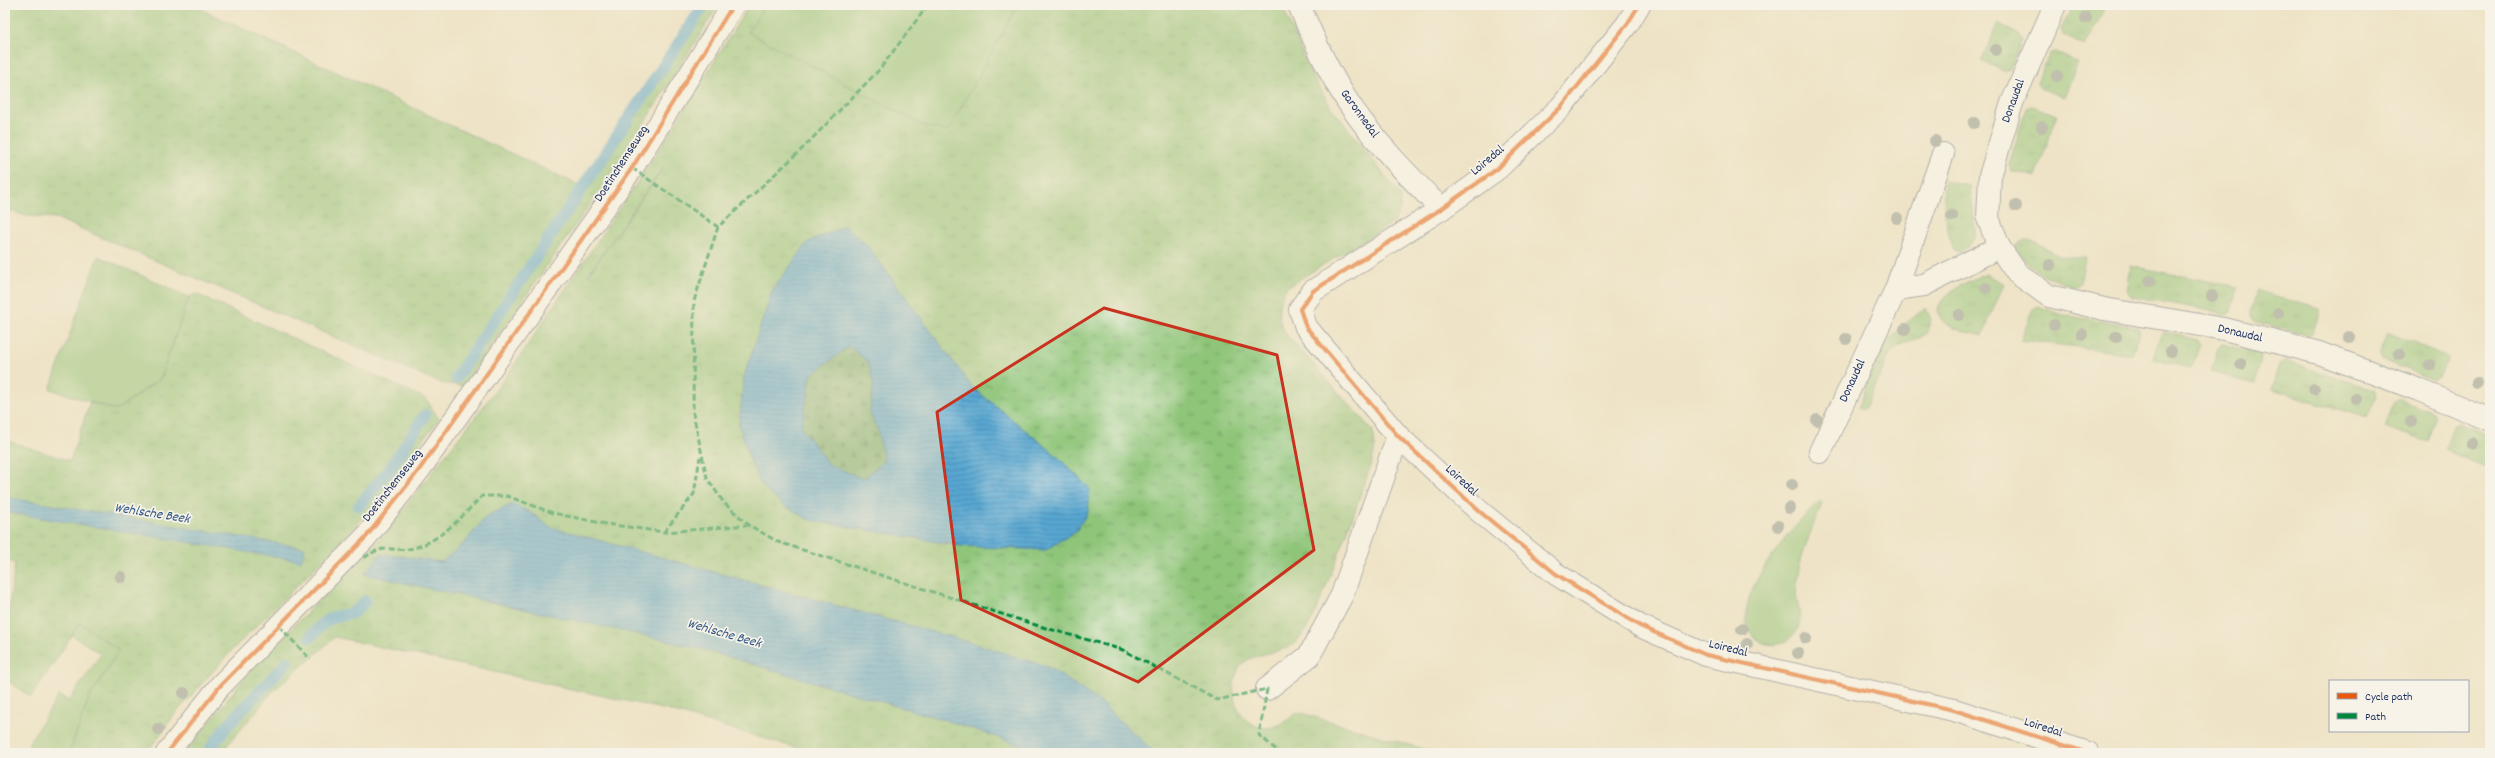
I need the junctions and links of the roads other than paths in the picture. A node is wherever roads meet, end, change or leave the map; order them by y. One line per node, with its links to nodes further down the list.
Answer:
1 (733, 5): 13 (street, Doetinchemseweg)
2 (1299, 5): 6 (street, Garonnedal)
3 (1639, 5): 6 (street, Loiredal)
4 (2055, 5): 7 (street, Donaudal)
5 (1943, 154): 8 (street, Donaudal)
6 (1441, 209): 10 (street, Loiredal)
7 (1999, 247): 8 (street); 9 (street, Donaudal)
8 (1896, 289): 11 (street, Donaudal)
9 (2490, 420)
10 (1398, 436): 12 (street); 14 (street, Loiredal)
11 (1820, 452)
12 (1267, 689)
13 (167, 753)
14 (2088, 753)

